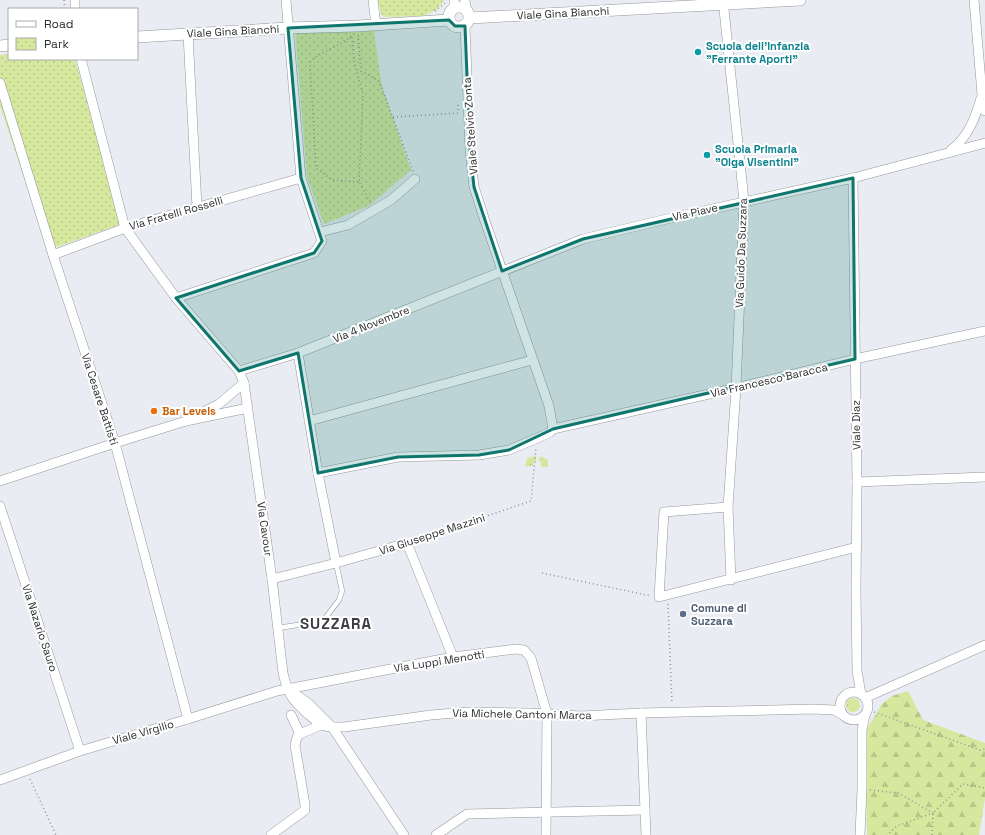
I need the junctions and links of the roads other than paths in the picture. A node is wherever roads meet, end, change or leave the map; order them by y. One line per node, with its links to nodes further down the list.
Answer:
1 (286, 0): 10 (street)
2 (373, 0): 9 (street)
3 (800, 0): 5 (street, Viale Gina Bianchi)
4 (974, 0): 11 (street)
5 (723, 2): 7 (street, Viale Gina Bianchi); 23 (street, Via Guido Da Suzzara)
6 (454, 4): 7 (street, Viale Gina Bianchi); 8 (street)
7 (466, 13): 8 (street); 28 (street, Viale Stelvio Zonta)
8 (449, 20): 9 (street, Viale Gina Bianchi)
9 (376, 25): 10 (street, Viale Gina Bianchi)
10 (288, 28): 12 (street, Viale Gina Bianchi); 20 (street)
11 (981, 30): 16 (street)
12 (188, 34): 13 (street, Viale Gina Bianchi); 24 (street)
13 (138, 37)
14 (81, 60): 25 (street)
15 (0, 83): 27 (street, Via Cesare Battisti)
16 (982, 94): 17 (street); 19 (street)
17 (985, 111)
18 (985, 144): 19 (street, Via Piave)
19 (948, 152): 22 (street, Via Piave)
20 (301, 178): 24 (street, Via Fratelli Rosselli); 26 (street)
21 (415, 178): 26 (street)
22 (853, 178): 23 (street, Via Piave); 32 (street, Viale Diaz)
23 (744, 202): 28 (street, Via Piave); 36 (street, Via Guido Da Suzzara)
24 (197, 207): 25 (street, Via Fratelli Rosselli)
25 (125, 228): 27 (street, Via Fratelli Rosselli); 29 (street, Via Fratelli Rosselli)
26 (320, 232): 29 (street)
27 (53, 255): 41 (street, Via Cesare Battisti)
28 (502, 271): 31 (street, Via 4 Novembre); 33 (street, Viale Stelvio Zonta)
29 (176, 298): 34 (street, Via Fratelli Rosselli)
30 (985, 331): 32 (street, Via Francesco Baracca)
31 (298, 353): 34 (street, Via 4 Novembre); 39 (street)
32 (855, 359): 36 (street, Via Francesco Baracca); 45 (street, Viale Diaz)
33 (532, 360): 39 (street); 40 (street, Viale Stelvio Zonta)
34 (238, 371): 35 (street, Via Cavour)
35 (244, 383): 37 (street, Via Cavour); 38 (street)
36 (736, 388): 40 (street, Via Francesco Baracca); 47 (street, Via Guido Da Suzzara)
37 (248, 408): 38 (street); 50 (street, Via Cavour)
38 (186, 421): 41 (street)
39 (309, 421): 42 (street)
40 (553, 428): 42 (street, Via Francesco Baracca)
41 (115, 443): 44 (street); 66 (street, Via Cesare Battisti)
42 (318, 473): 49 (street)
43 (985, 477): 45 (street)
44 (0, 481)
45 (857, 482): 48 (street, Viale Diaz)
46 (0, 506): 71 (street, Via Nazario Sauro)
47 (728, 507): 51 (street, Via Guido Da Suzzara); 51 (street)
48 (857, 547): 51 (street); 55 (street, Viale Diaz)
49 (336, 563): 50 (street, Via Giuseppe Mazzini); 52 (lane); 54 (street, Via Giuseppe Mazzini)
50 (272, 579): 52 (street, Via Cavour)
51 (731, 580)
52 (278, 628): 57 (street, Via Cavour)
53 (985, 645): 56 (street)
54 (453, 657): 57 (street, Via Luppi Menotti); 63 (street, Via Luppi Menotti)
55 (857, 671): 58 (street); 59 (street)
56 (889, 687): 58 (street); 61 (street)
57 (286, 688): 66 (street, Viale Virgilio); 67 (street); 68 (street)
58 (863, 696): 59 (street); 61 (street)
59 (843, 699): 60 (street); 65 (street)
60 (814, 709): 62 (street, Via Michele Cantoni Marca); 65 (street)
61 (866, 712): 65 (street); 70 (street)
62 (641, 713): 63 (street, Via Michele Cantoni Marca); 73 (street)
63 (547, 714): 68 (street, Via Michele Cantoni Marca); 74 (street)
64 (290, 715): 69 (street)
65 (845, 717): 70 (street)
66 (188, 719): 71 (street, Viale Virgilio)
67 (321, 725): 68 (street, Via Michele Cantoni Marca); 69 (street)
68 (332, 727): 76 (street)
69 (300, 734): 75 (street)
70 (862, 750): 80 (street)
71 (80, 751): 72 (street, Viale Virgilio)
72 (0, 780)
73 (645, 810): 74 (street); 79 (street)
74 (546, 813): 77 (street); 78 (street)
75 (272, 835)
76 (404, 835)
77 (436, 835)
78 (546, 835)
79 (646, 835)
80 (860, 835)

